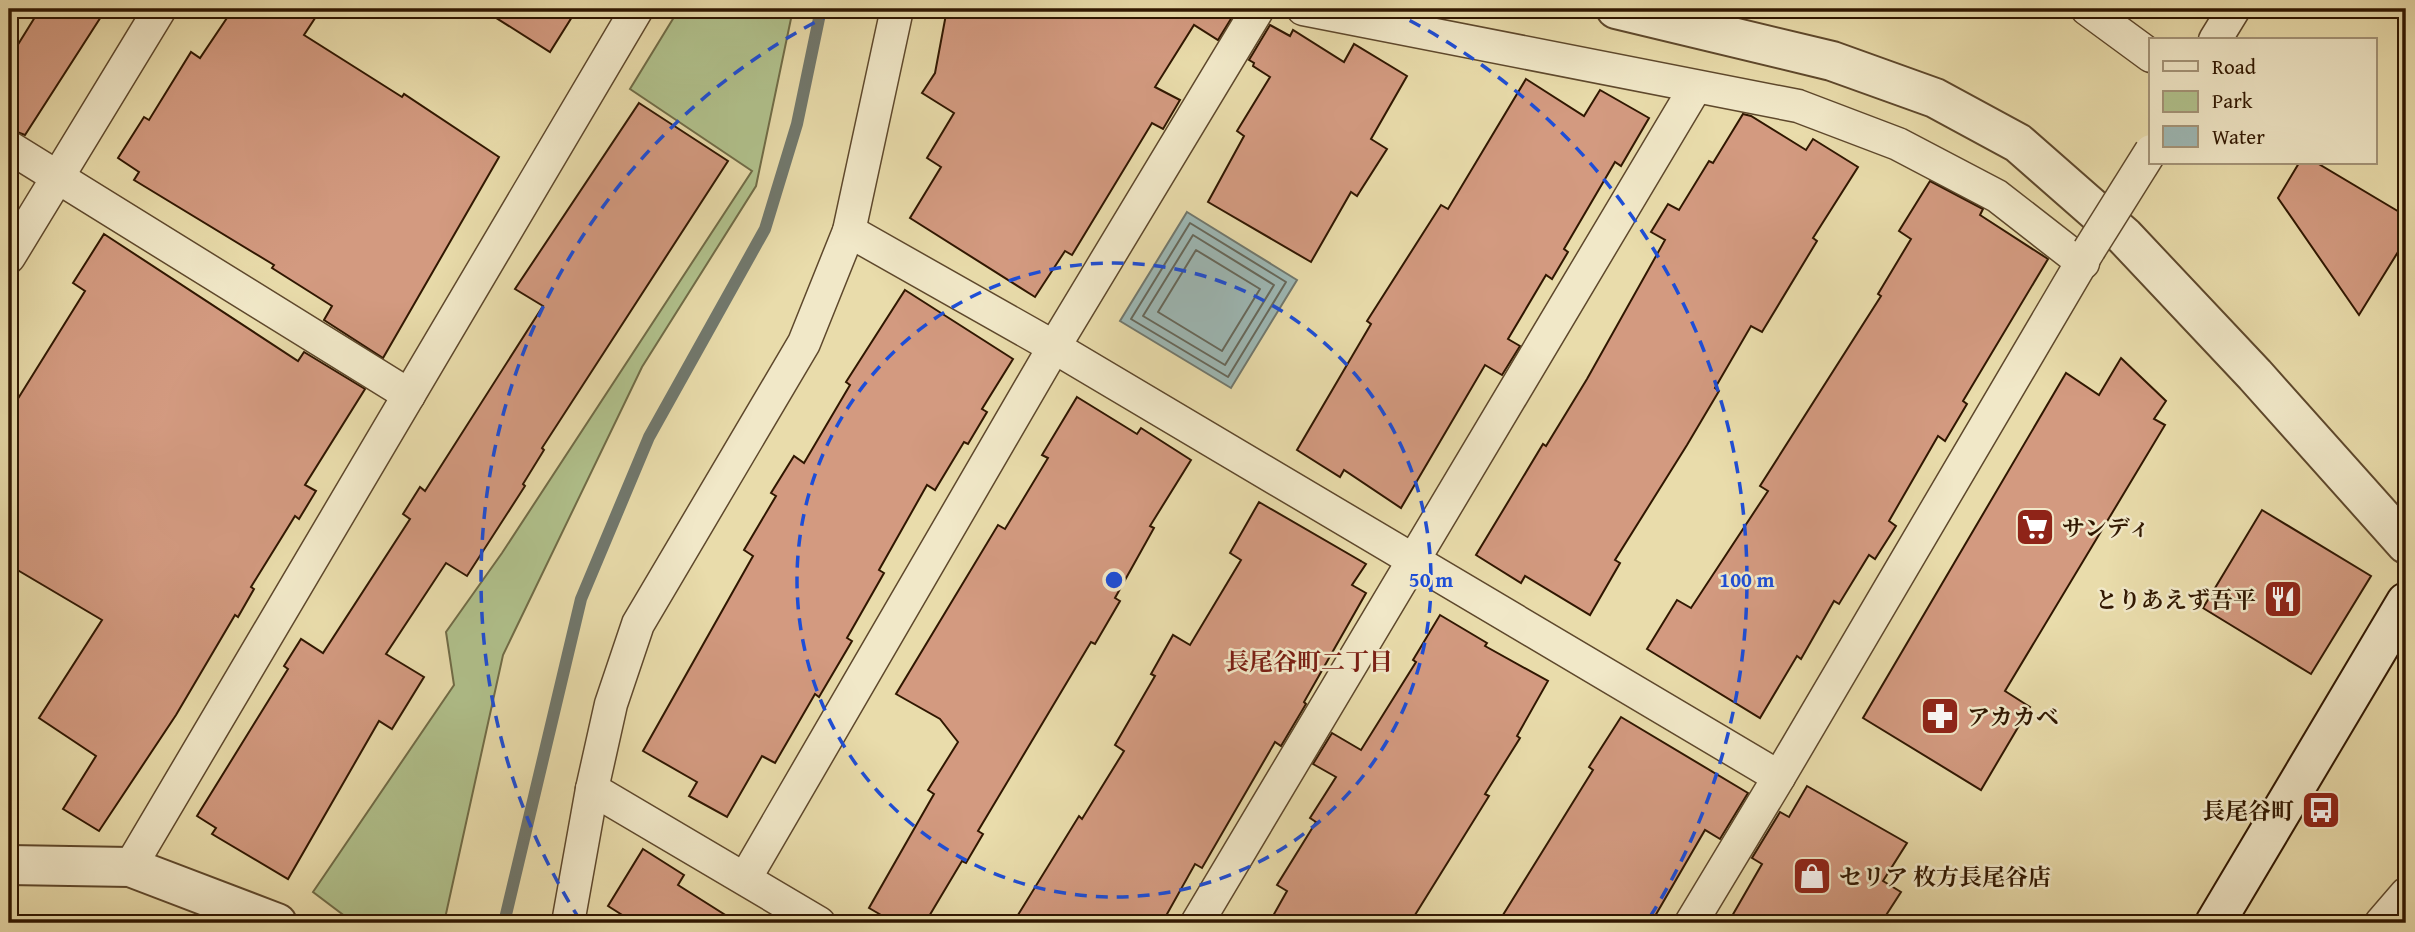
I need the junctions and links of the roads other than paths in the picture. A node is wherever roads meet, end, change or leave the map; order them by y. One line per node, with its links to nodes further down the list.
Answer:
1 (160, 9): 14 (street)
2 (637, 9): 19 (street)
3 (897, 9): 15 (street)
4 (1258, 9): 18 (street)
5 (1303, 9): 11 (street)
6 (1616, 9): 20 (street)
7 (2087, 9): 10 (street)
8 (2234, 9): 9 (street)
9 (2216, 38)
10 (2149, 55)
11 (1695, 88): 16 (street); 21 (street)
12 (9, 147): 14 (street)
13 (2149, 154): 16 (street, bridge)
14 (59, 177): 17 (street); 19 (street)
15 (849, 231): 18 (street); 24 (street)
16 (2086, 256): 23 (street)
17 (9, 257)
18 (1054, 347): 21 (street); 27 (street)
19 (409, 395): 26 (street)
20 (2406, 544)
21 (1411, 561): 23 (street); 32 (street)
22 (2405, 604): 34 (street)
23 (1779, 777): 33 (street)
24 (592, 789): 27 (street); 30 (street)
25 (9, 865): 26 (street)
26 (130, 867): 29 (street)
27 (746, 877): 31 (street)
28 (2406, 894): 35 (street)
29 (277, 923)
30 (568, 923)
31 (820, 923)
32 (1197, 923)
33 (1691, 923)
34 (2215, 923)
35 (2381, 923)

